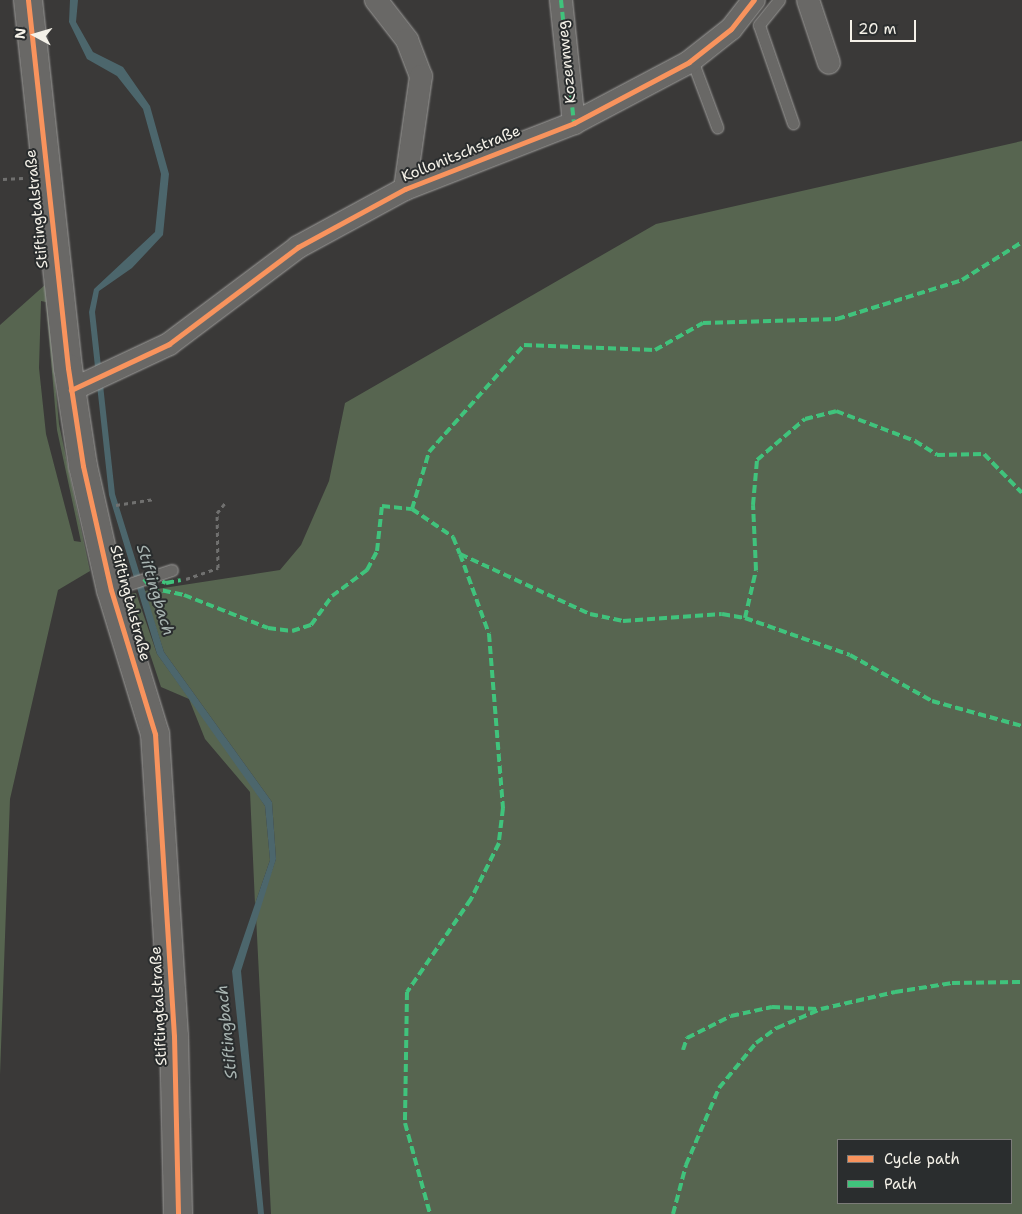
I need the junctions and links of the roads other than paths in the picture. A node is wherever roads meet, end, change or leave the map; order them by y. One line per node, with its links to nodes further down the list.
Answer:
1 (28, 0): 13 (street, Stiftingtalstraße)
2 (376, 0): 12 (street, Kollonitschstraße)
3 (561, 0): 9 (street, Kozennweg)
4 (754, 0): 7 (street, Kollonitschstraße)
5 (779, 0): 10 (lane)
6 (808, 0): 8 (street)
7 (692, 60): 9 (street, Kollonitschstraße); 11 (lane)
8 (830, 64)
9 (574, 123): 12 (street, Kollonitschstraße)
10 (793, 123)
11 (716, 127)
12 (405, 189): 13 (street, Kollonitschstraße)
13 (80, 386): 15 (street, Stiftingtalstraße)
14 (172, 570): 15 (lane)
15 (121, 586): 16 (street, Stiftingtalstraße)
16 (178, 1214)

